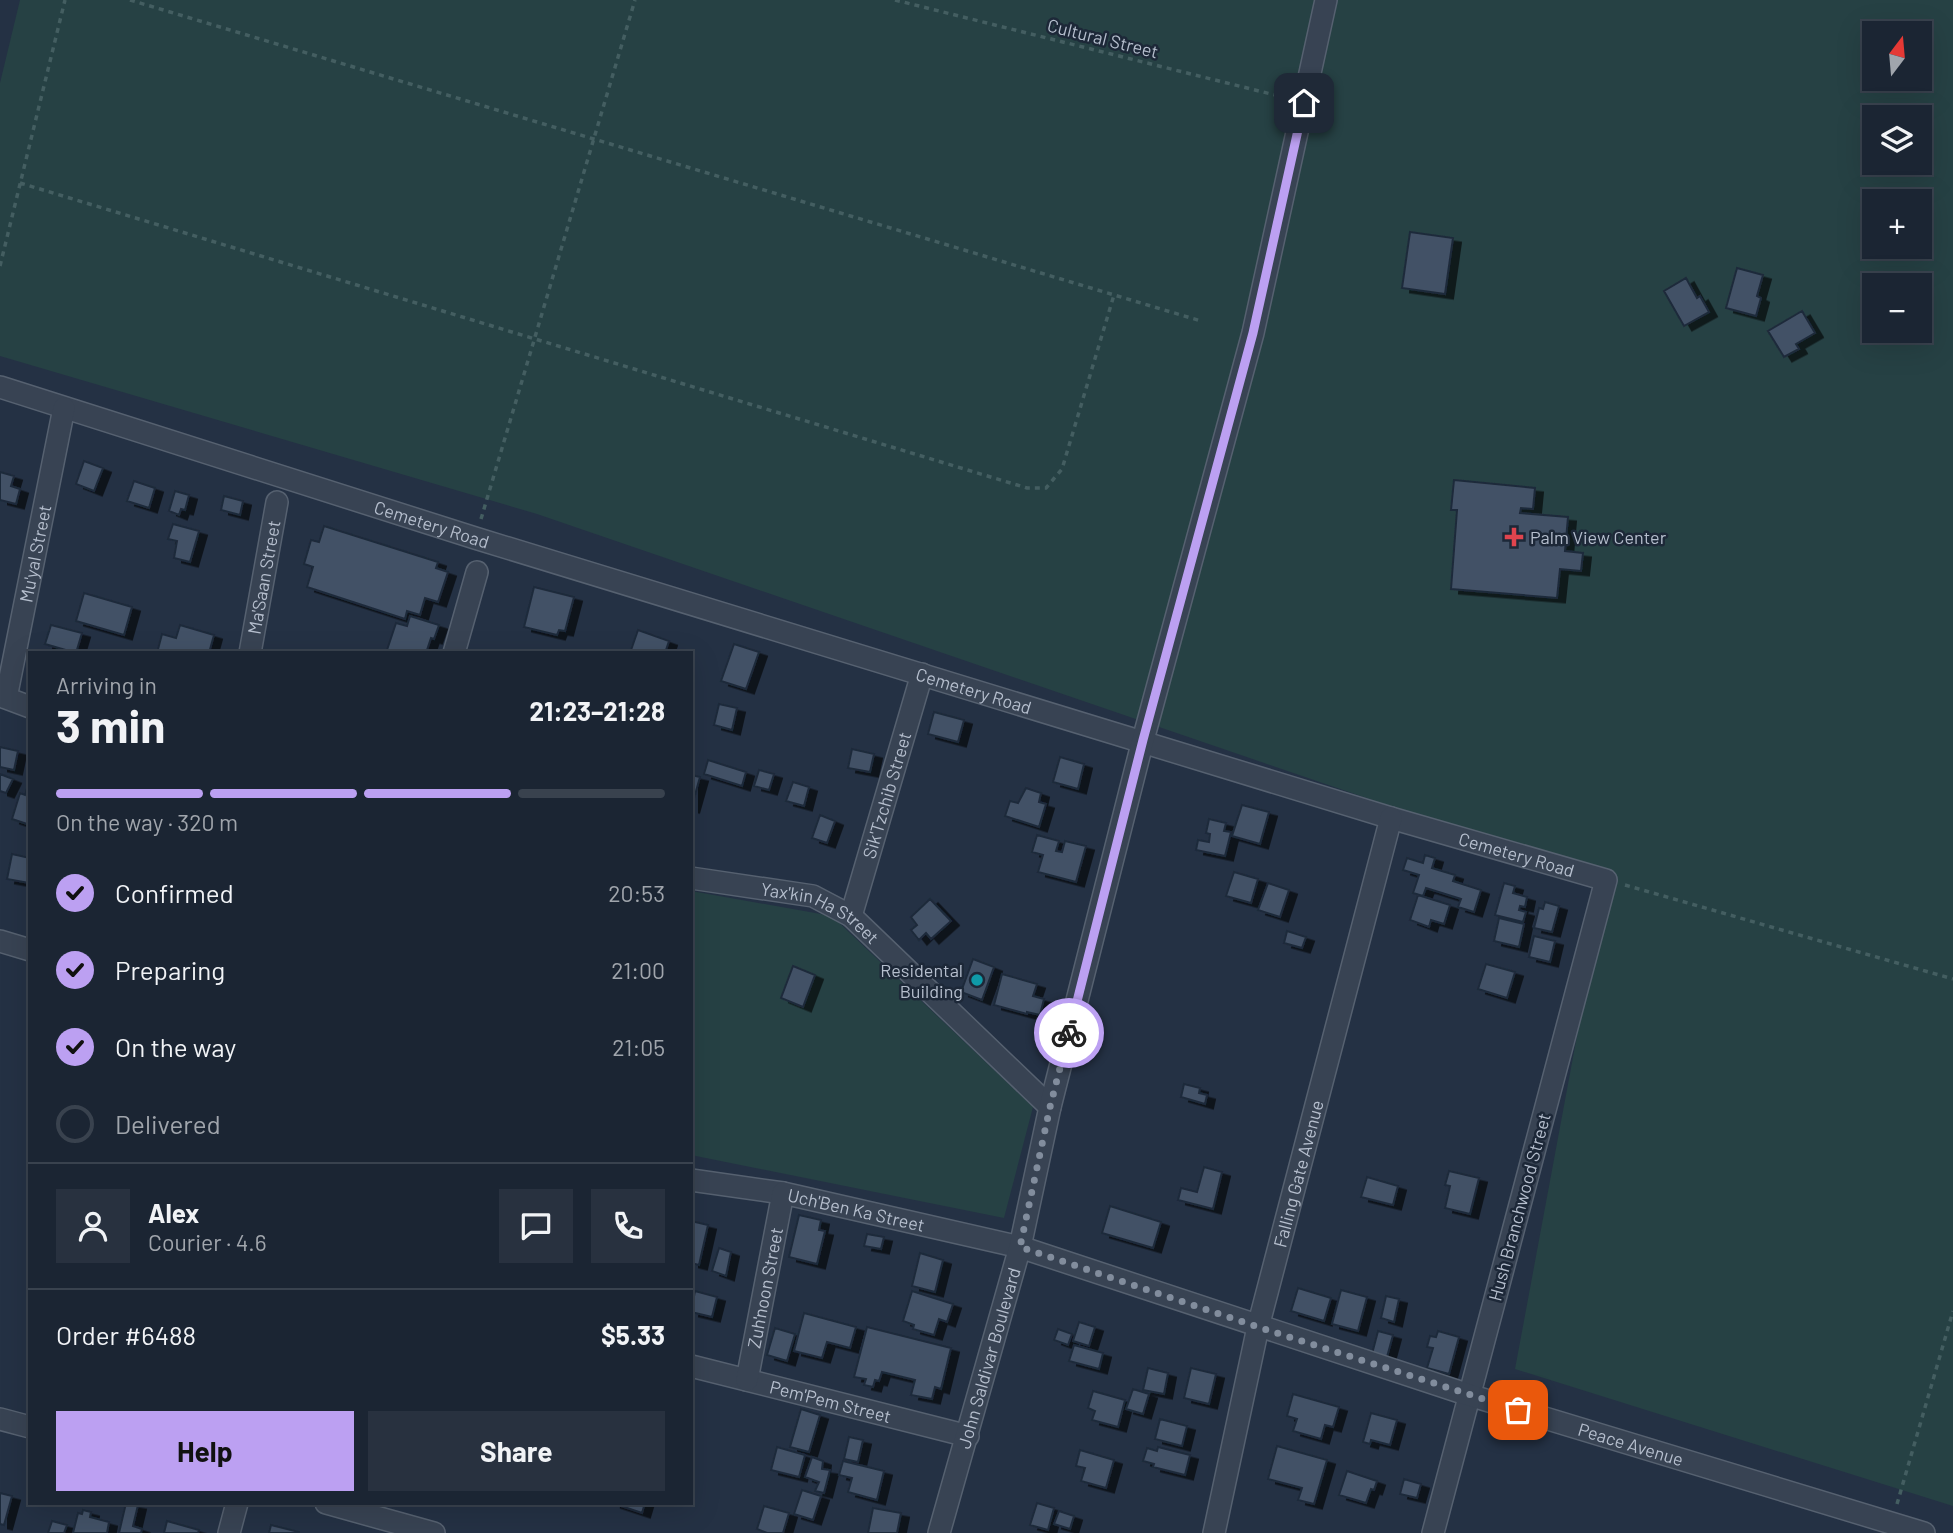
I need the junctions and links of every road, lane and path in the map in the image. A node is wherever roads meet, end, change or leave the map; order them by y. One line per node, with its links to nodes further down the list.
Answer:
1 (65, 0): 8 (path)
2 (130, 0): 7 (path)
3 (635, 0): 7 (path)
4 (895, 0): 6 (path, Cultural Street)
5 (1326, 0): 6 (street, John Saldivar Boulevard)
6 (1304, 103): 22 (street, John Saldivar Boulevard)
7 (593, 139): 10 (path); 12 (path)
8 (20, 183): 9 (path); 12 (path)
9 (0, 266)
10 (1114, 295): 11 (path); 12 (path)
11 (1201, 321)
12 (533, 338): 16 (path)
13 (0, 387): 14 (street, Cemetery Road)
14 (64, 408): 16 (street, Cemetery Road); 21 (street, Mu'yal Street)
15 (277, 502): 18 (street, Ma'Saan Street)
16 (475, 538): 20 (street, Cemetery Road)
17 (477, 572): 19 (street)
18 (250, 651)
19 (455, 651)
20 (922, 674): 22 (street, Cemetery Road); 26 (street, Sik'Tzchib Street)
21 (28, 706)
22 (1143, 740): 23 (street, Cemetery Road); 30 (street, John Saldivar Boulevard)
23 (1391, 818): 25 (street, Cemetery Road); 35 (street, Falling Gate Avenue)
24 (693, 878): 26 (street, Yax'kin Ha Street)
25 (1606, 880): 29 (path); 38 (street, Hush Branchwood Street)
26 (851, 916): 30 (street, Yax'kin Ha Street)
27 (0, 941): 28 (street)
28 (28, 949)
29 (1953, 979)
30 (1050, 1107): 33 (street, John Saldivar Boulevard)
31 (693, 1180): 32 (street, Uch'Ben Ka Street)
32 (783, 1193): 33 (street, Uch'Ben Ka Street); 37 (street, Zuh'noon Street)
33 (1020, 1247): 35 (street, Peace Avenue); 41 (street, John Saldivar Boulevard)
34 (1953, 1311): 44 (path)
35 (1258, 1327): 38 (street, Peace Avenue); 48 (street, Falling Gate Avenue)
36 (693, 1366): 37 (street, Pem'Pem Street)
37 (747, 1380): 41 (street, Pem'Pem Street)
38 (1469, 1395): 44 (street, Peace Avenue); 49 (street, Hush Branchwood Street)
39 (0, 1419): 40 (street)
40 (28, 1426)
41 (968, 1436): 47 (street, John Saldivar Boulevard)
42 (236, 1505): 45 (street)
43 (333, 1505): 46 (street)
44 (1892, 1523): 50 (street, Peace Avenue)
45 (229, 1533)
46 (434, 1533)
47 (939, 1533)
48 (1213, 1533)
49 (1433, 1533)
50 (1924, 1533)

